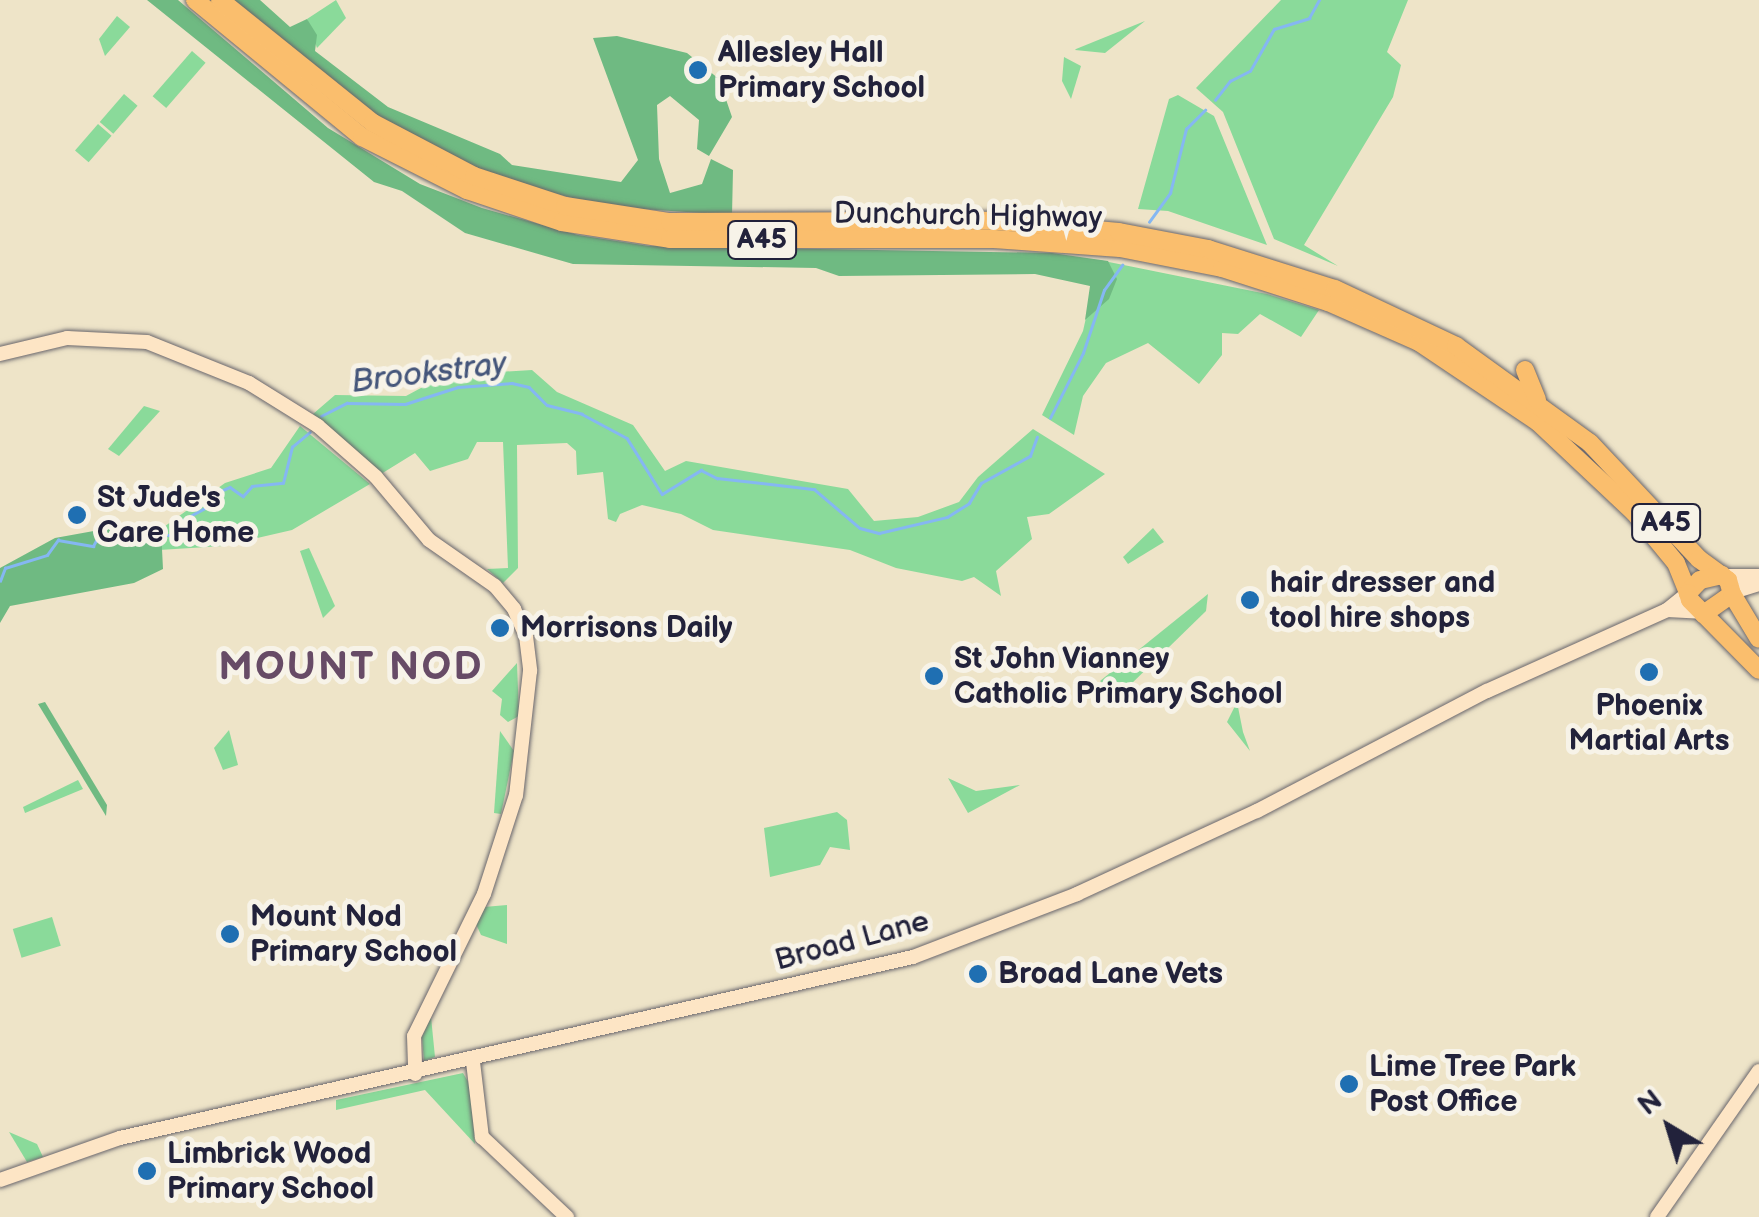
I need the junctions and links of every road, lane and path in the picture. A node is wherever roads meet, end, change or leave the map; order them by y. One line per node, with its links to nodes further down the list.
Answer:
1 (195, 0): 9 (highway, Dunchurch Highway / A45)
2 (220, 0): 5 (highway, Dunchurch Highway / A45)
3 (0, 354): 16 (street)
4 (1525, 370): 5 (highway)
5 (1537, 400): 7 (highway, Dunchurch Highway / A45)
6 (1759, 576): 7 (street)
7 (1728, 584): 8 (street); 9 (highway); 11 (highway); 12 (highway, A45)
8 (1759, 584)
9 (1688, 593): 10 (street, Broad Lane); 11 (highway, Dunchurch Highway)
10 (1667, 610): 11 (street, Broad Lane); 14 (street, Broad Lane)
11 (1702, 613): 13 (highway, Dunchurch Highway)
12 (1759, 639)
13 (1759, 670)
14 (473, 1062): 16 (street, Broad Lane); 18 (street)
15 (1759, 1071): 19 (street)
16 (415, 1074): 17 (street, Broad Lane)
17 (0, 1180)
18 (567, 1217)
19 (1657, 1217)

